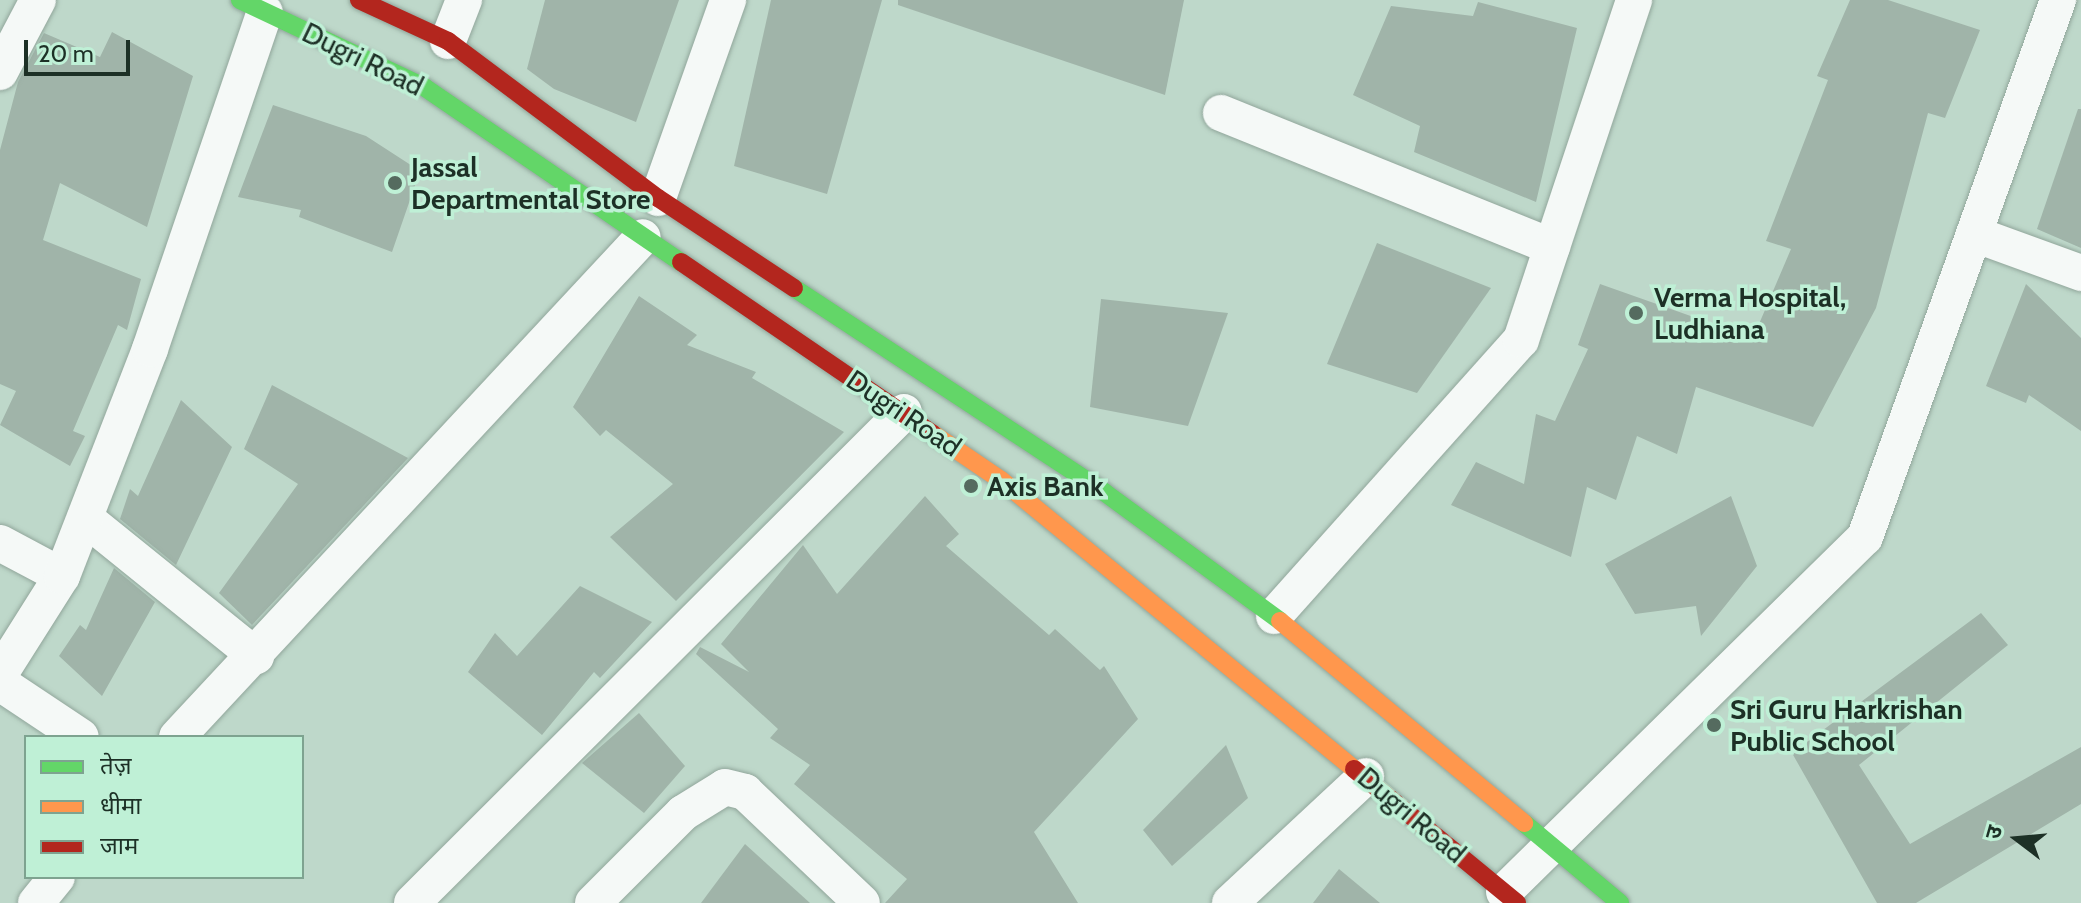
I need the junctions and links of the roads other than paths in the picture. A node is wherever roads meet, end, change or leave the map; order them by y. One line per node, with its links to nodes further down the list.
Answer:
1 (38, 0): 9 (street)
2 (359, 0): 8 (street, Dugri Road)
3 (464, 0): 8 (street)
4 (728, 0): 11 (street)
5 (1634, 0): 14 (street)
6 (2058, 0): 12 (street)
7 (252, 6): 13 (street, Dugri Road); 17 (street)
8 (448, 41): 11 (street, Dugri Road)
9 (0, 72)
10 (1221, 113): 14 (street)
11 (658, 198): 20 (street, Dugri Road)
12 (1974, 234): 15 (street); 27 (street)
13 (643, 237): 16 (street, Dugri Road); 21 (street)
14 (1552, 247): 20 (street)
15 (2081, 273)
16 (904, 412): 26 (street, Dugri Road); 31 (street)
17 (85, 518): 19 (street); 21 (street)
18 (0, 543): 19 (street)
19 (62, 576): 22 (street)
20 (1274, 616): 27 (street, Dugri Road)
21 (256, 656): 25 (street)
22 (0, 674)
23 (0, 683): 24 (street)
24 (78, 735)
25 (179, 735)
26 (1366, 776): 29 (street, Dugri Road); 34 (street)
27 (1551, 845): 29 (street); 35 (street, Dugri Road)
28 (55, 879): 30 (street)
29 (1511, 898)
30 (36, 903)
31 (412, 903)
32 (593, 903): 33 (street)
33 (862, 903)
34 (1230, 903)
35 (1620, 903)

